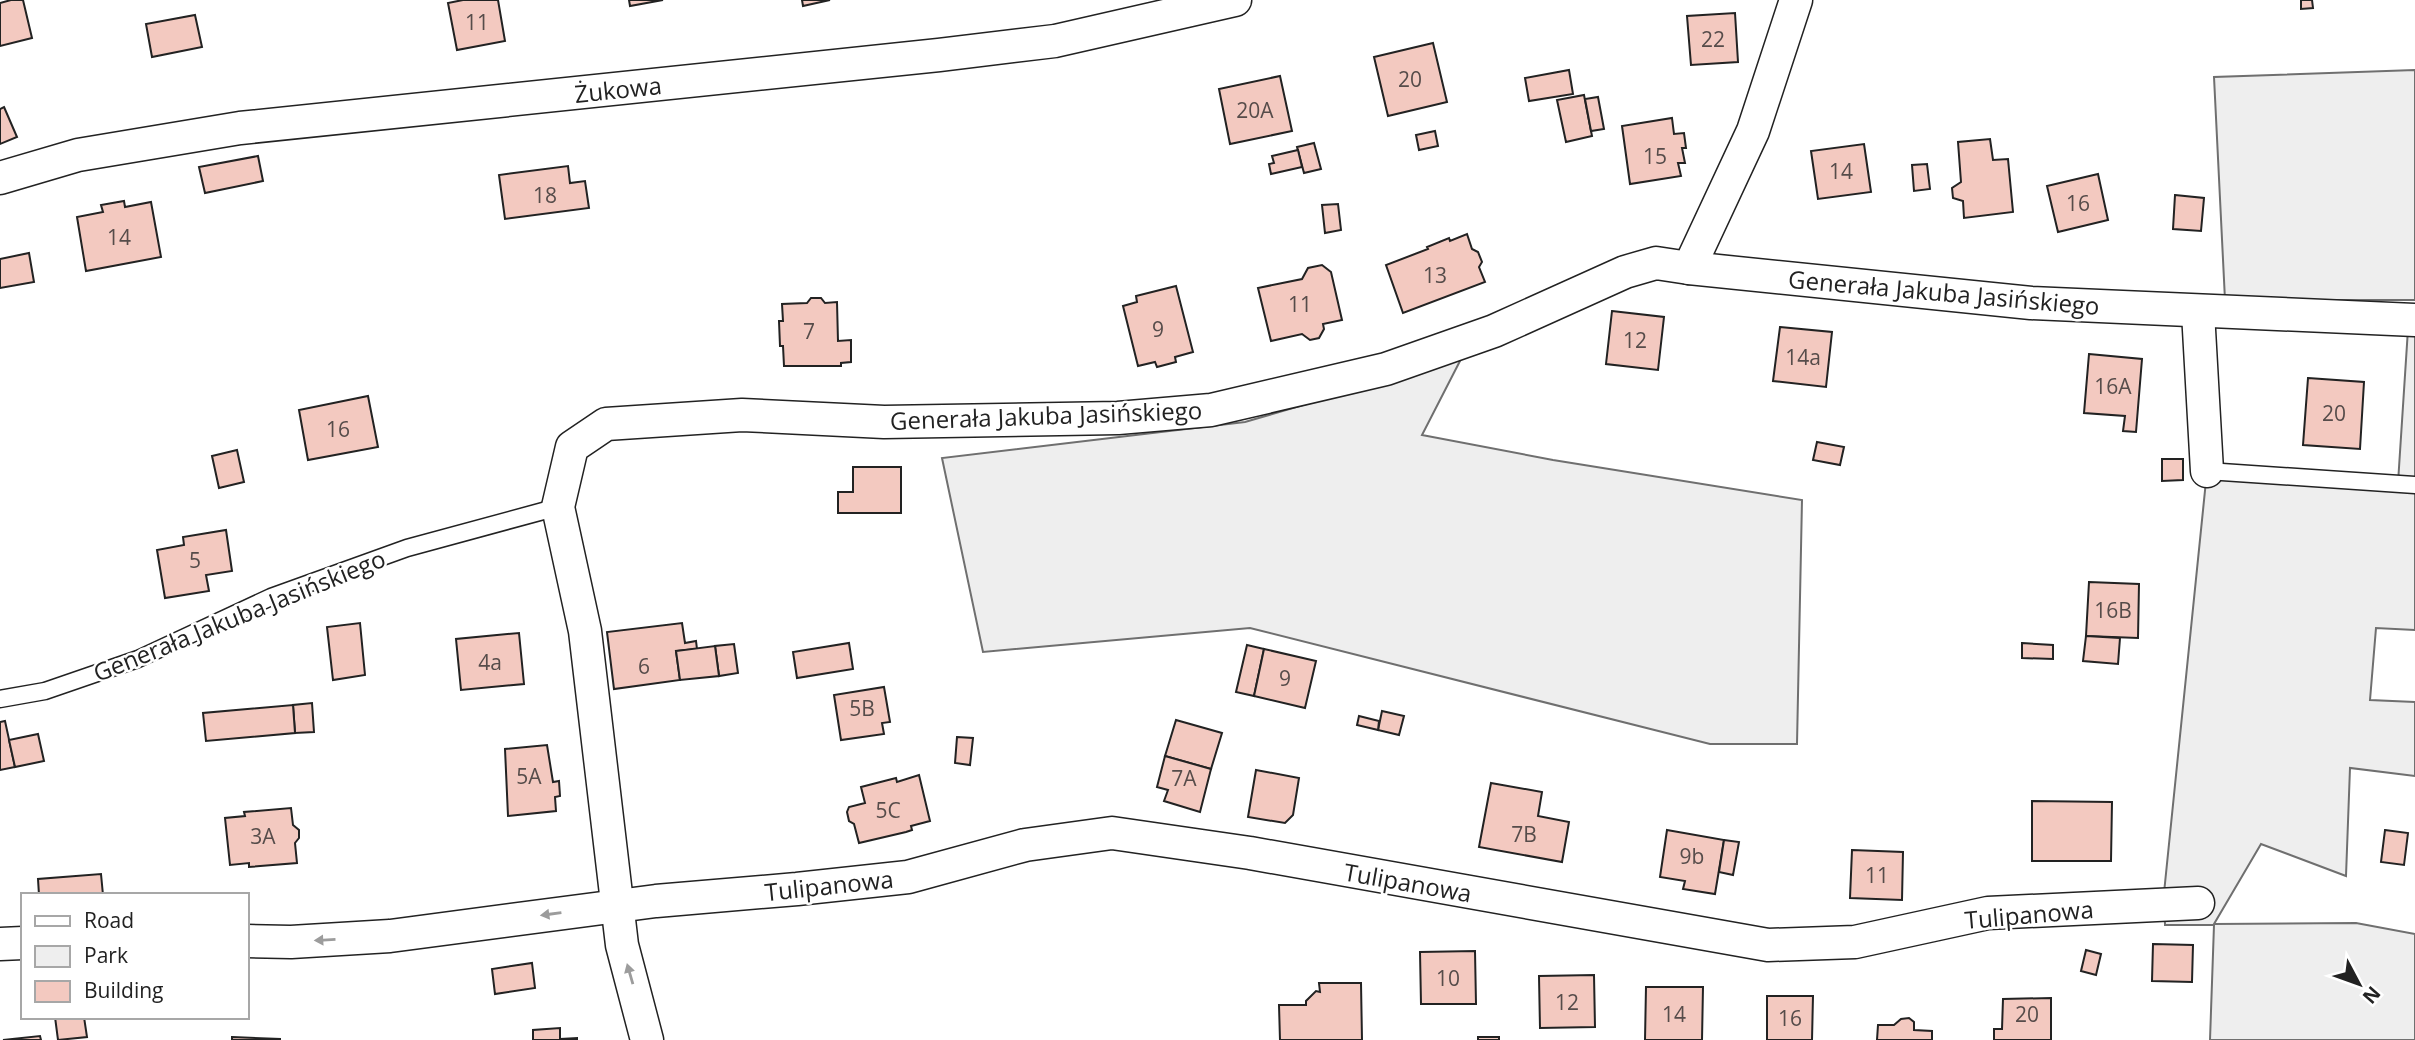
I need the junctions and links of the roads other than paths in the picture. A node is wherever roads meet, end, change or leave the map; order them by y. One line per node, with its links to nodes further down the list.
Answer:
1 (1236, 0): 3 (street, Żukowa)
2 (1796, 0): 4 (street)
3 (0, 178)
4 (1689, 268): 5 (street, Generała Jakuba Jasińskiego); 9 (street, Generała Jakuba Jasińskiego)
5 (2198, 312): 6 (street, Generała Jakuba Jasińskiego); 7 (street)
6 (2415, 320)
7 (2207, 471): 8 (lane)
8 (2415, 485)
9 (558, 507): 10 (lane, Generała Jakuba Jasińskiego); 12 (street, Generała Jakuba Jasińskiego)
10 (0, 699)
11 (2198, 903): 12 (street, Tulipanowa)
12 (619, 906): 13 (street, Tulipanowa, one-way to 13); 16 (street, one-way to 12)
13 (248, 941)
14 (21, 943): 15 (street)
15 (0, 944)
16 (647, 1040)

